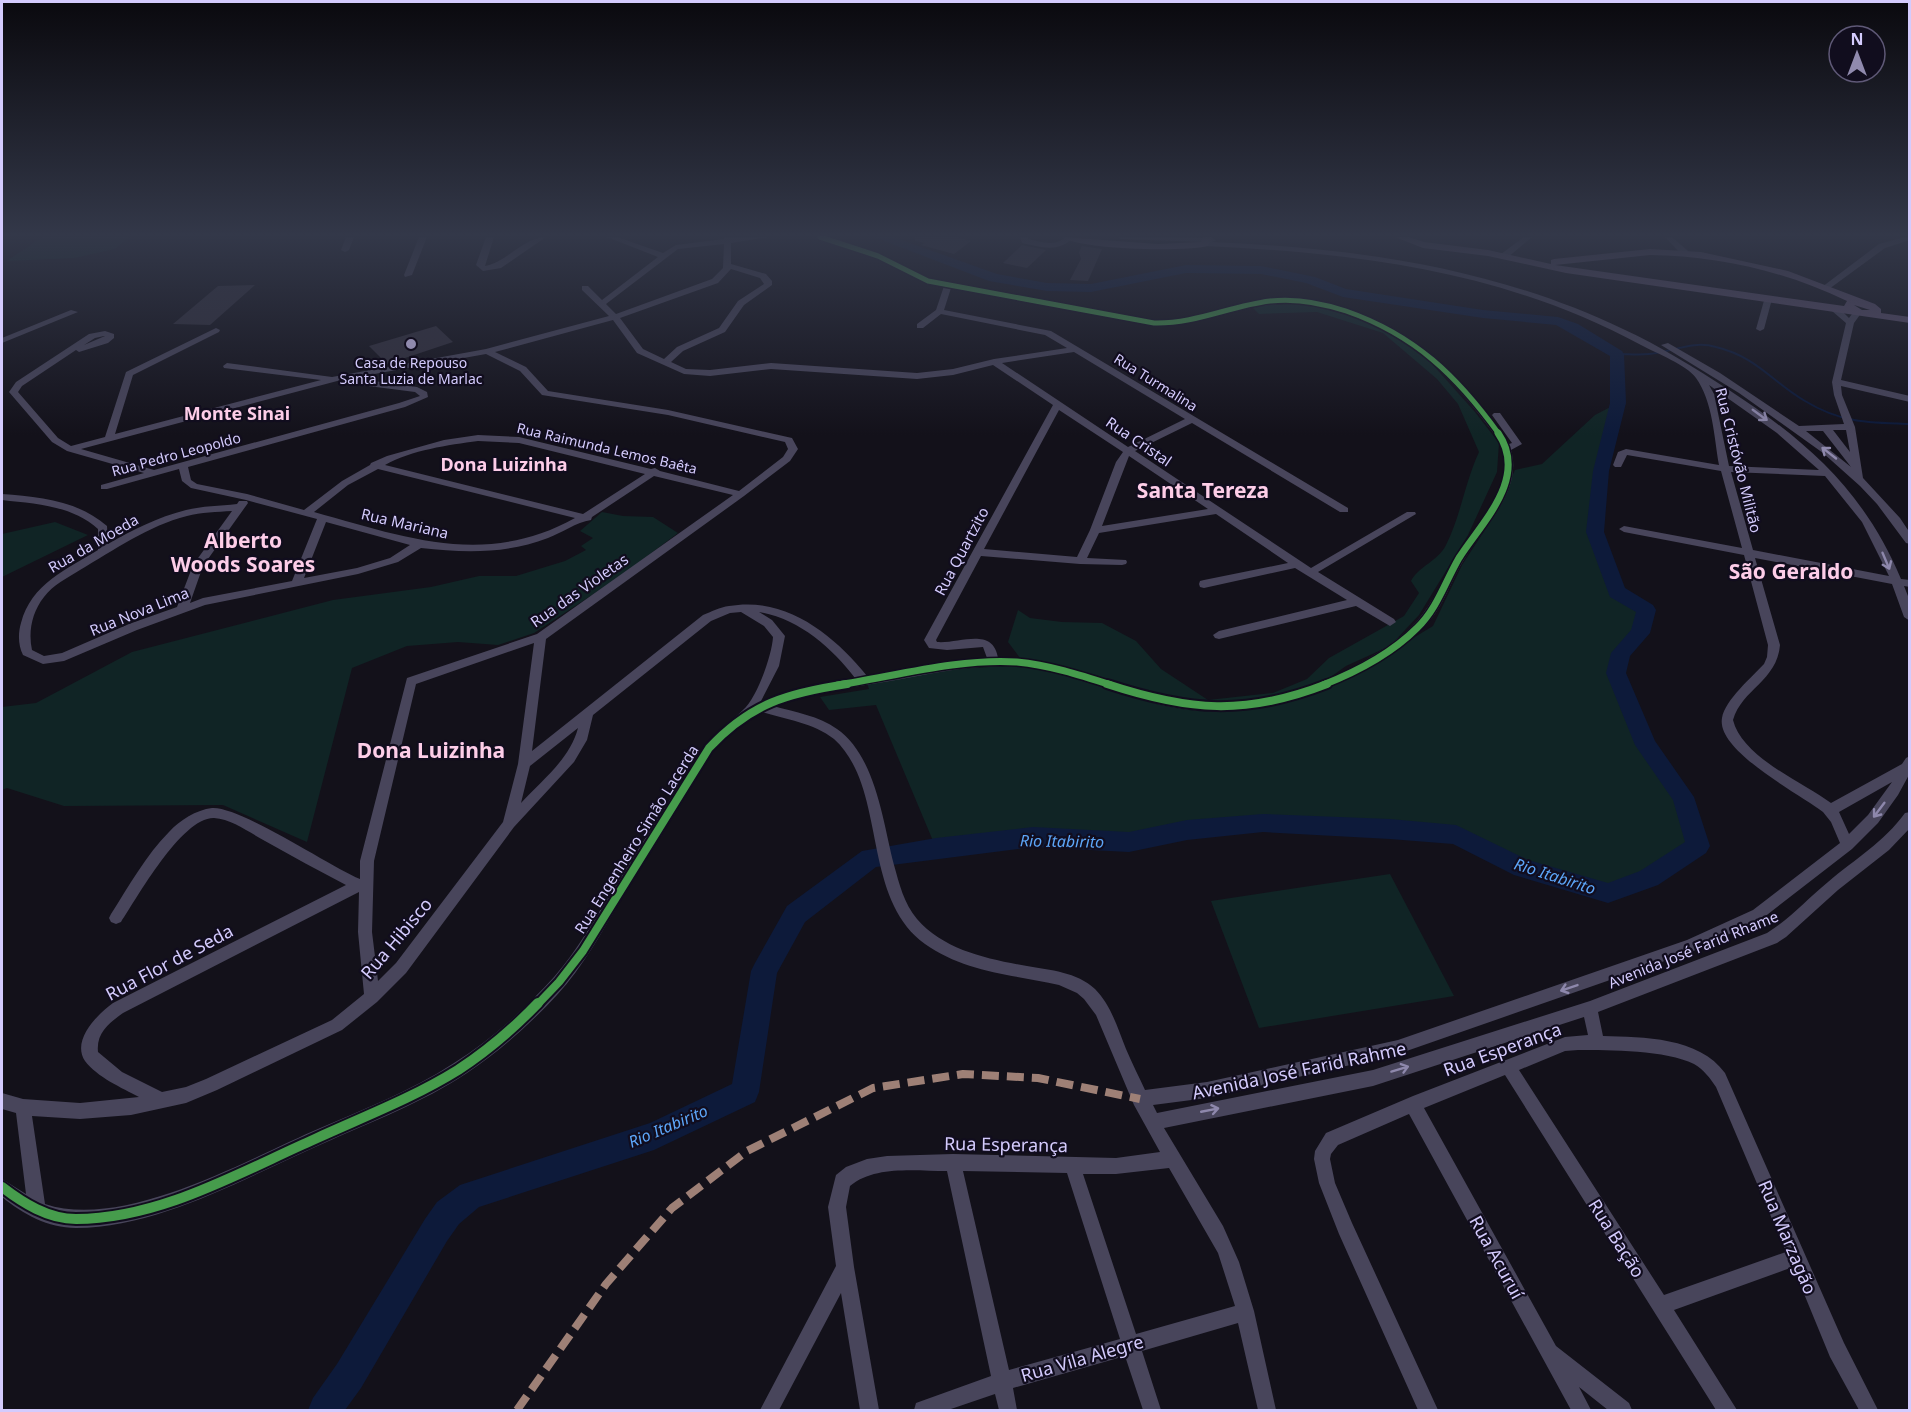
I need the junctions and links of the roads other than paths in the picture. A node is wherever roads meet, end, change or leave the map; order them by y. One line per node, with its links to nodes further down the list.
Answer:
1 (655, 303): 17 (street)
2 (741, 303): 29 (street)
3 (943, 303): 15 (street)
4 (1043, 303): 5 (street)
5 (1255, 303)
6 (1312, 303): 45 (street)
7 (1557, 303): 24 (street)
8 (1570, 303): 24 (street)
9 (1767, 303): 21 (street)
10 (1794, 303): 14 (main road)
11 (1849, 303): 13 (main road)
12 (601, 304): 17 (street)
13 (1857, 308): 14 (main road); 18 (main road); 19 (street)
14 (1835, 309): 19 (street)
15 (940, 311): 20 (street); 25 (street, Rua Turmalina)
16 (74, 312): 23 (street)
17 (615, 317): 26 (street); 29 (street)
18 (1906, 320)
19 (1850, 323): 33 (street)
20 (920, 326)
21 (1760, 329)
22 (216, 330): 44 (street)
23 (2, 341)
24 (1659, 345): 31 (street); 42 (street)
25 (1077, 349): 28 (street); 39 (street, Rua Turmalina)
26 (487, 351): 32 (street); 57 (street, Rua das Violetas)
27 (68, 352): 46 (street)
28 (994, 362): 29 (street); 37 (street, Rua Cristal)
29 (664, 363)
30 (227, 366): 32 (street)
31 (1696, 371): 34 (street); 36 (street, Rua Cristóvão Militão)
32 (334, 379): 44 (street); 50 (street, Rua Pedro Leopoldo)
33 (1836, 382): 35 (street); 40 (street)
34 (1734, 397): 36 (street); 43 (street, one-way to 43)
35 (1910, 399)
36 (1712, 400): 51 (street, Rua Cristóvão Militão)
37 (1058, 404): 47 (street, Rua Cristal); 71 (street, Rua Quartzito)
38 (1497, 415): 45 (street, Rua Engenheiro Simão Lacerda)
39 (1190, 420): 47 (street); 60 (street, Rua Turmalina)
40 (1849, 426): 41 (street); 54 (street)
41 (1826, 428): 42 (street); 54 (street)
42 (1798, 429): 43 (street); 54 (street, one-way to 42)
43 (1780, 430): 53 (street)
44 (109, 438): 46 (street)
45 (1507, 448): 90 (street, Rua Engenheiro Simão Lacerda)
46 (70, 449): 55 (street)
47 (1128, 452): 61 (street, Rua Cristal); 67 (street)
48 (374, 465): 52 (street, Rua Raimunda Lemos Baêta); 62 (street, Rua Raimunda Lemos Baêta); 64 (street)
49 (1618, 465): 51 (street)
50 (183, 467): 55 (street, Rua Pedro Leopoldo); 59 (street, Rua Mariana)
51 (1725, 469): 53 (street); 72 (street, Rua Cristóvão Militão)
52 (655, 471): 57 (street, Rua Raimunda Lemos Baêta); 64 (street, Rua Mariana)
53 (1827, 473): 77 (street, one-way to 77)
54 (1858, 473): 68 (street)
55 (155, 474): 56 (street, Rua Pedro Leopoldo)
56 (104, 486)
57 (741, 494): 88 (street, Rua das Violetas)
58 (2, 497): 70 (street)
59 (244, 502): 62 (street, Rua Mariana); 70 (street, Rua da Moeda); 84 (street)
60 (1344, 510)
61 (1218, 511): 67 (street); 75 (street, Rua Cristal)
62 (305, 514): 65 (street, Rua Mariana)
63 (1411, 514): 76 (street)
64 (587, 518): 69 (street, Rua Mariana)
65 (322, 519): 69 (street, Rua Mariana); 78 (street)
66 (1624, 529): 72 (street)
67 (1095, 530): 73 (street)
68 (1910, 541)
69 (419, 544): 78 (street, Rua Nova Lima)
70 (103, 551): 89 (street, Rua da Moeda)
71 (977, 552): 73 (street); 90 (street, Rua Quartzito)
72 (1747, 552): 77 (street); 96 (street, Rua Cristóvão Militão)
73 (1080, 561): 74 (street)
74 (1122, 562)
75 (1297, 564): 76 (street, Rua Cristal); 79 (street)
76 (1311, 572): 81 (street, Rua Cristal)
77 (1895, 582): 80 (street); 82 (street)
78 (296, 584): 84 (street, Rua Nova Lima)
79 (1204, 584)
80 (1910, 584)
81 (1356, 602): 86 (street, Rua Cristal); 87 (street)
82 (1907, 603): 85 (street)
83 (742, 607): 91 (street); 92 (street); 93 (street)
84 (182, 609): 89 (street, Rua Nova Lima)
85 (1910, 616)
86 (1390, 622)
87 (1219, 634)
88 (541, 637): 94 (street, Rua Hibisco); 100 (street, Rua das Violetas)
89 (43, 660)
90 (993, 663): 91 (street, Rua Engenheiro Simão Lacerda)
91 (864, 681): 92 (street, Rua Engenheiro Simão Lacerda)
92 (755, 710): 107 (street); 117 (street, Rua Engenheiro Simão Lacerda)
93 (588, 712): 94 (street); 98 (street)
94 (524, 764): 98 (street, Rua Hibisco)
95 (1908, 764): 96 (street); 99 (street, one-way to 99)
96 (1830, 810): 99 (street, Rua Cristóvão Militão)
97 (1910, 817): 103 (street, Avenida José Farid Rhame)
98 (509, 824): 102 (street, Rua Hibisco)
99 (1847, 845): 107 (street, one-way to 107)
100 (362, 884): 101 (street); 102 (street, Rua das Violetas); 109 (street, Rua Flor de Seda)
101 (116, 918)
102 (372, 997): 109 (street, Rua Hibisco)
103 (1590, 1008): 104 (street); 112 (street, Avenida José Farid Rahme, one-way to 103)
104 (1597, 1042): 105 (street, Rua Esperança); 106 (street, Rua Esperança)
105 (1707, 1064): 118 (street, Rua Marzagão)
106 (1508, 1066): 110 (street, Rua Esperança); 120 (street, Rua Bação)
107 (1140, 1099): 112 (street)
108 (2, 1101): 111 (street, Rua Hibisco)
109 (163, 1101): 111 (street, Rua Hibisco)
110 (1413, 1104): 123 (street, Rua Acuruí); 131 (street, Rua Esperança)
111 (23, 1107): 117 (street)
112 (1152, 1122): 113 (street)
113 (1173, 1159): 115 (street, Rua Esperança); 121 (street)
114 (952, 1162): 115 (street, Rua Esperança); 119 (street, Rua Esperança); 124 (street)
115 (1072, 1164): 122 (street)
116 (2, 1187): 117 (street, Rua Engenheiro Simão Lacerda)
117 (37, 1211)
118 (1797, 1257): 120 (street); 135 (street, Rua Marzagão)
119 (844, 1267): 125 (street); 126 (street)
120 (1660, 1306): 134 (street, Rua Bação)
121 (1244, 1312): 122 (street, Rua Vila Alegre); 130 (street)
122 (1131, 1344): 124 (street, Rua Vila Alegre); 129 (street)
123 (1548, 1349): 132 (street, Rua Acuruí); 133 (street)
124 (1001, 1382): 127 (street, Rua Vila Alegre); 128 (street)
125 (769, 1410)
126 (870, 1410)
127 (922, 1410)
128 (1008, 1410)
129 (1152, 1410)
130 (1267, 1410)
131 (1428, 1410)
132 (1581, 1410)
133 (1622, 1410)
134 (1727, 1410)
135 (1869, 1410)

